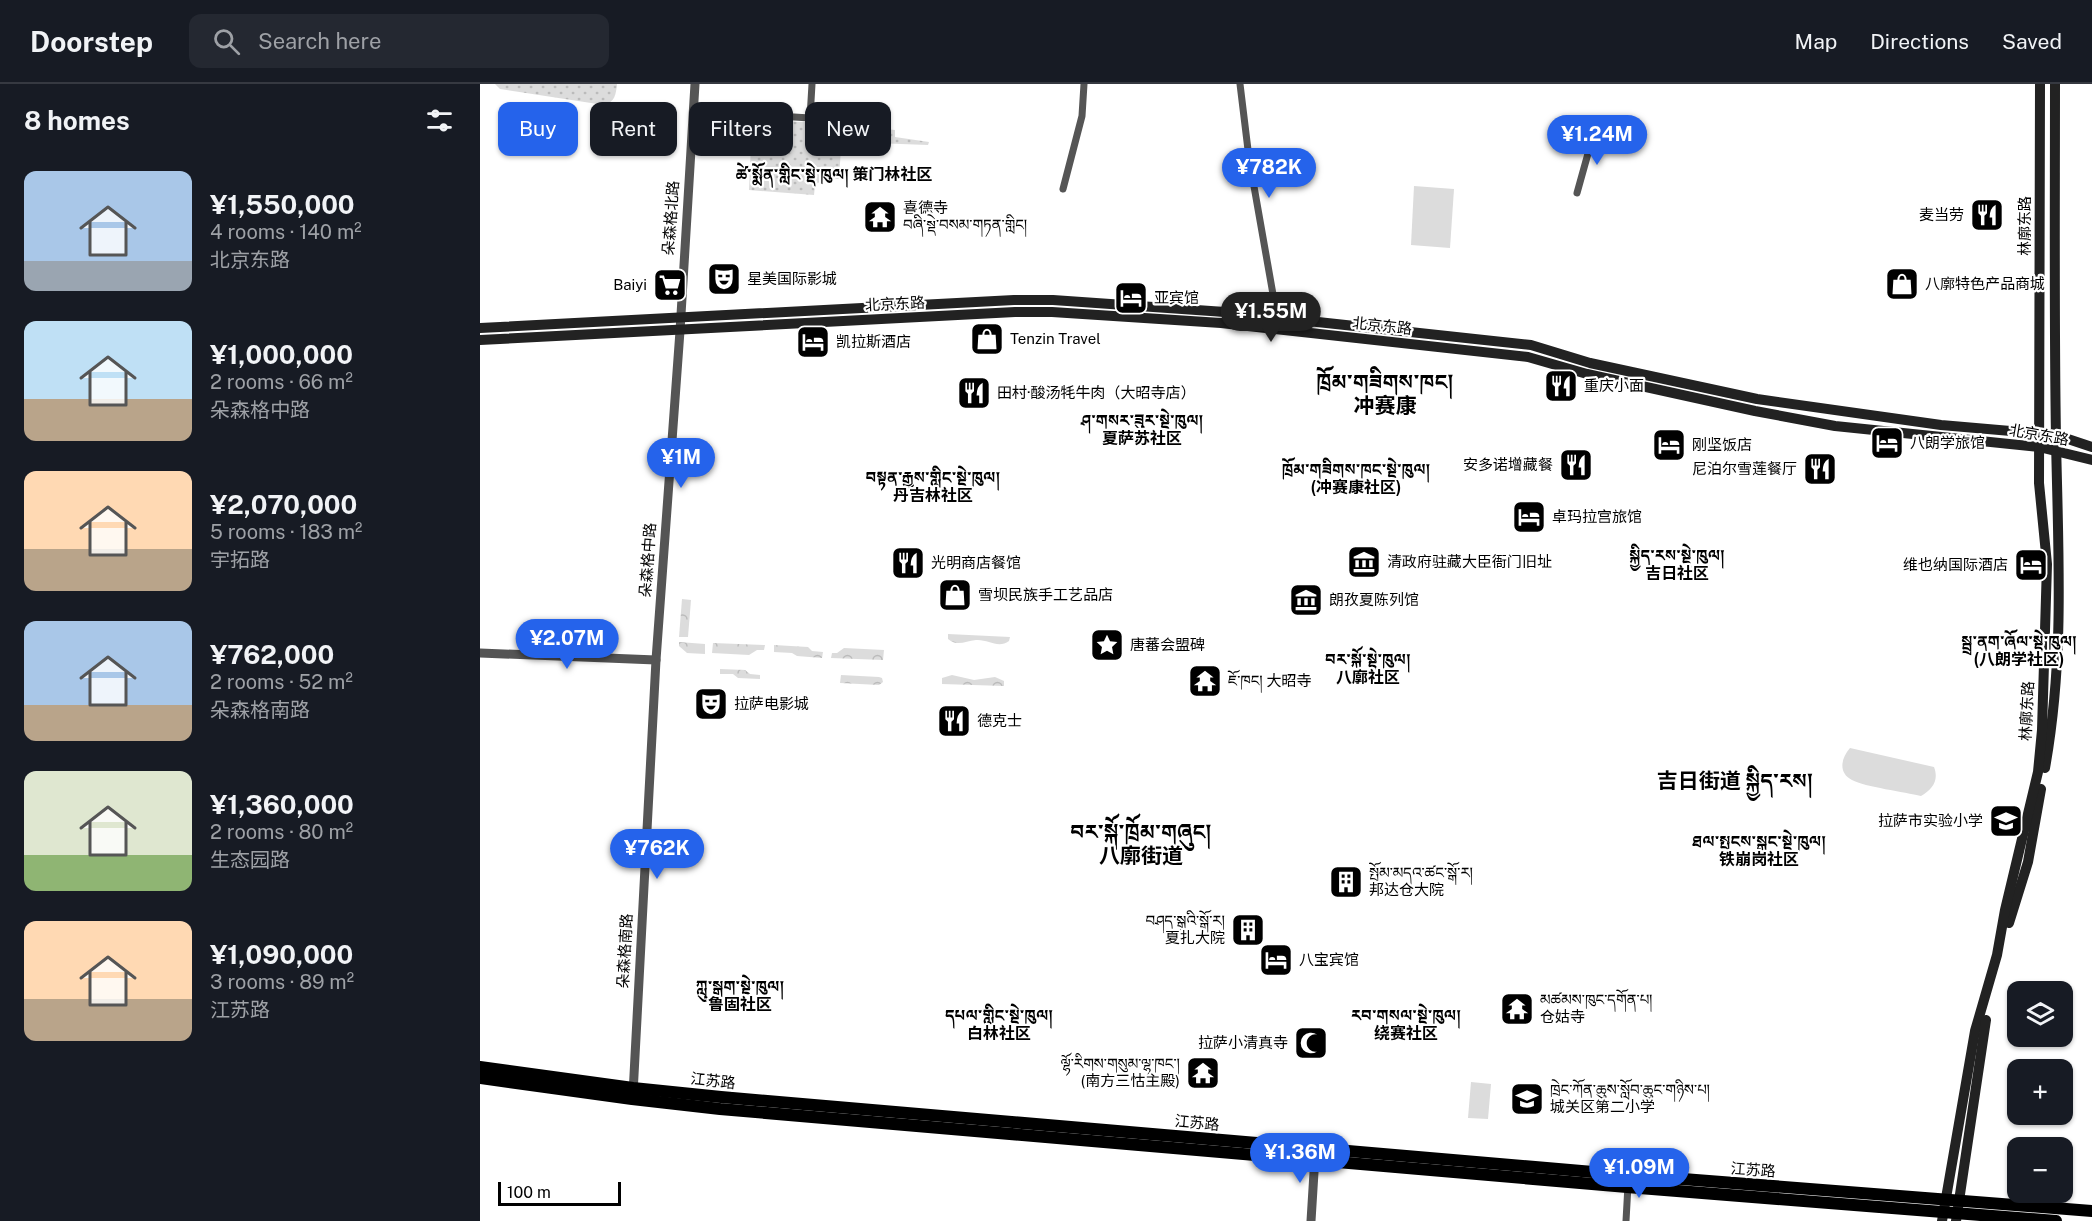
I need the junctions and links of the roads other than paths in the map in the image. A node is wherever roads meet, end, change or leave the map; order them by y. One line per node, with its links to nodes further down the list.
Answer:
1 (695, 84): 7 (street, 朵森格北路)
2 (812, 84): 8 (street)
3 (1084, 84): 11 (street)
4 (1240, 84): 13 (street)
5 (2040, 84): 18 (main road, 林廓东路)
6 (2055, 84): 19 (main road, 林廓东路)
7 (694, 102)
8 (811, 102)
9 (1594, 132): 12 (street)
10 (690, 156): 14 (street, 朵森格北路)
11 (1063, 189)
12 (1577, 193)
13 (1277, 317): 14 (main road, 北京东路); 18 (main road, 北京东路)
14 (680, 319): 15 (main road, 北京东路); 16 (street, 朵森格中路)
15 (480, 328)
16 (680, 331): 17 (main road, 北京东路); 20 (main road, 北京东路); 25 (street, 朵森格中路)
17 (480, 340)
18 (2039, 434): 19 (main road, 北京东路); 20 (main road, 林廓东路)
19 (2056, 435): 21 (main road, 北京东路); 22 (main road, 林廓东路)
20 (2039, 447): 22 (main road, 北京东路); 31 (main road, 林廓东路)
21 (2092, 447)
22 (2056, 452): 23 (main road, 北京东路); 31 (main road, 林廓东路)
23 (2092, 460)
24 (480, 653): 25 (street)
25 (656, 660): 28 (street, 朵森格南路)
26 (480, 1067): 28 (highway, 江苏路)
27 (480, 1078): 28 (highway, 江苏路)
28 (632, 1094): 29 (highway, 江苏路)
29 (1315, 1154): 30 (highway, 江苏路); 33 (street)
30 (1629, 1181): 31 (highway, 江苏路); 34 (street)
31 (1950, 1211): 32 (highway, 江苏路); 35 (highway, 江苏路)
32 (2092, 1211)
33 (1311, 1221)
34 (1626, 1221)
35 (2056, 1221)

